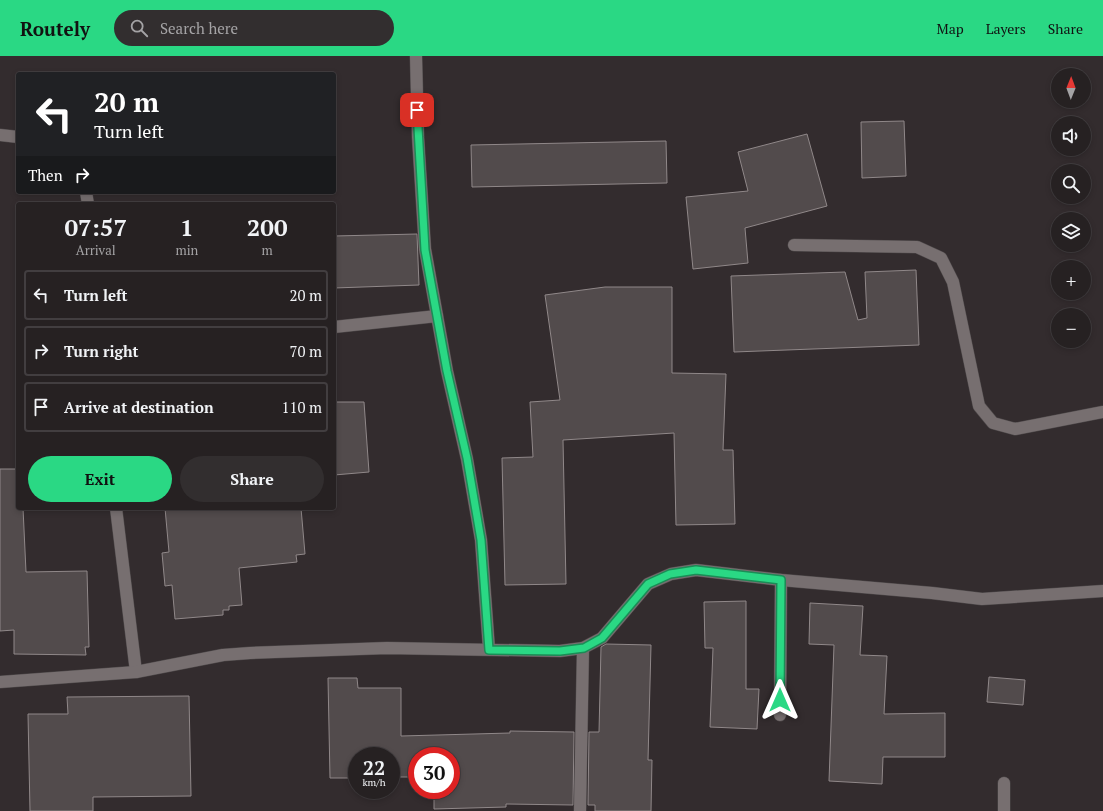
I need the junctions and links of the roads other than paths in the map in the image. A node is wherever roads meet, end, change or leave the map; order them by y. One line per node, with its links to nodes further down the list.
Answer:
1 (416, 56): 5 (street)
2 (0, 134): 3 (street)
3 (16, 137)
4 (794, 245): 7 (street)
5 (437, 316): 6 (street); 12 (street)
6 (336, 326)
7 (1103, 412)
8 (116, 510): 13 (street)
9 (781, 580): 10 (street); 11 (street); 15 (street)
10 (1103, 591)
11 (584, 648): 12 (street); 17 (street)
12 (489, 650): 13 (street)
13 (136, 672): 14 (street)
14 (0, 682)
15 (780, 715)
16 (1004, 783): 18 (street)
17 (580, 811)
18 (1004, 811)

